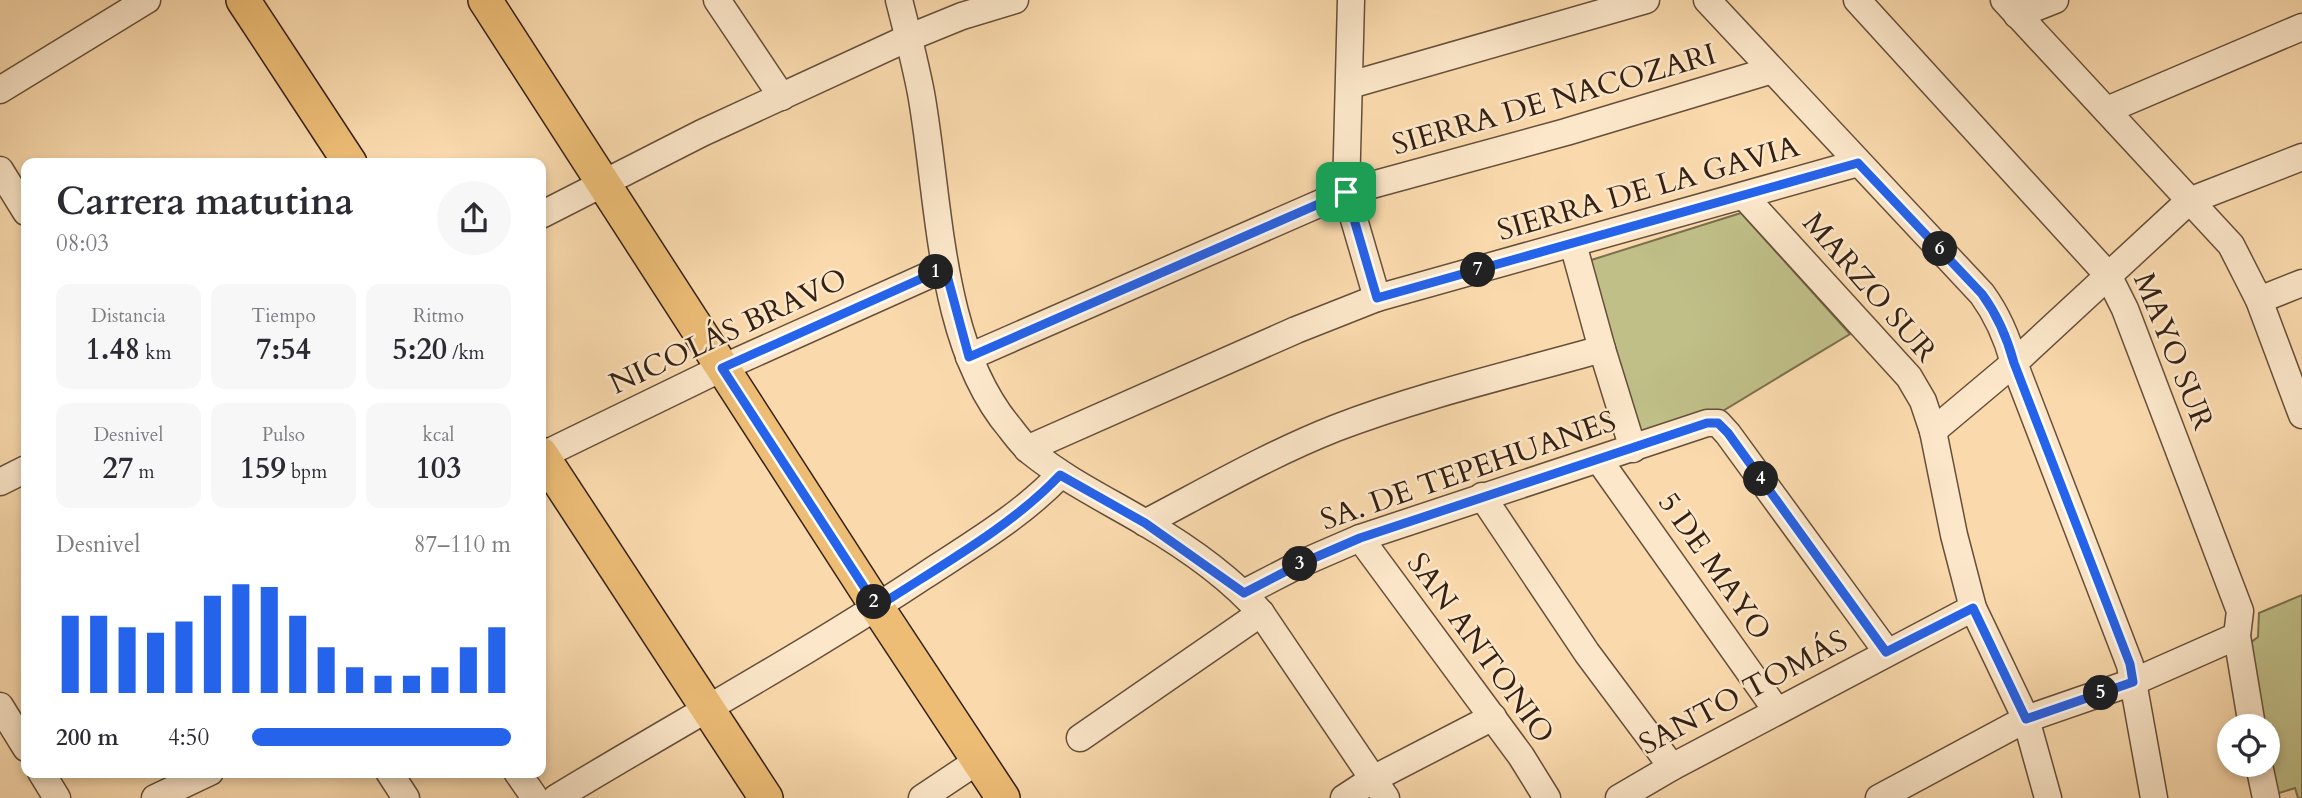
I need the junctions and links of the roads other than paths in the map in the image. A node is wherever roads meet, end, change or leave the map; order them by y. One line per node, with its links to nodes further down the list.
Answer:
1 (146, 0): 17 (street)
2 (243, 0): 21 (main road)
3 (485, 0): 24 (main road)
4 (717, 0): 18 (street)
5 (900, 0): 14 (street)
6 (1015, 0): 14 (street)
7 (1351, 0): 16 (street)
8 (1646, 0): 16 (street)
9 (1707, 0): 15 (street)
10 (1857, 0): 32 (street, MAYO SUR)
11 (2055, 0): 12 (street)
12 (2010, 7): 19 (street)
13 (2302, 27): 19 (street)
14 (908, 38): 18 (street); 31 (street)
15 (1772, 70): 22 (street); 25 (street, SIERRA DE NACOZARI)
16 (1350, 85): 25 (street)
17 (0, 90)
18 (782, 97): 24 (street)
19 (2107, 110): 27 (street)
20 (2302, 156): 27 (street)
21 (347, 158)
22 (1858, 163): 26 (street, SIERRA DE LA GAVIA); 38 (street)
23 (0, 170): 28 (street)
24 (604, 184): 29 (street); 39 (main road)
25 (1346, 192): 34 (street); 37 (street, SIERRA DE NACOZARI)
26 (1744, 196): 30 (street, SIERRA DE LA GAVIA); 41 (street, MARZO SUR)
27 (2189, 201): 32 (street); 35 (street)
28 (14, 205)
29 (546, 213)
30 (1573, 244): 34 (street, SIERRA DE LA GAVIA); 36 (street)
31 (945, 268): 37 (street); 39 (street, NICOLÁS BRAVO)
32 (2108, 275): 38 (street); 57 (street, MAYO SUR)
33 (2302, 283): 35 (street)
34 (1377, 298): 42 (street, SIERRA DE LA GAVIA)
35 (2259, 300): 40 (street)
36 (1601, 349): 43 (street); 51 (street)
37 (969, 357): 42 (street)
38 (2014, 363): 41 (street); 59 (street)
39 (722, 368): 44 (street, NICOLÁS BRAVO); 54 (main road)
40 (2301, 411)
41 (1933, 431): 55 (street, MARZO SUR)
42 (1027, 449): 48 (street)
43 (1633, 449): 45 (street, SA. DE TEPEHUANES); 58 (street, SA. DE TEPEHUANES)
44 (546, 453)
45 (1599, 460): 50 (street, SA. DE TEPEHUANES); 61 (street, 5 DE MAYO)
46 (546, 463): 60 (main road)
47 (21, 472): 49 (street)
48 (1060, 475): 51 (street); 54 (street)
49 (0, 482)
50 (1482, 496): 52 (street, SA. DE TEPEHUANES); 69 (street)
51 (1145, 523): 53 (street)
52 (1360, 538): 53 (street, SA. DE TEPEHUANES); 64 (street, SAN ANTONIO)
53 (1244, 593): 56 (street)
54 (877, 607): 60 (street); 68 (main road)
55 (1973, 608): 58 (street, SANTO TOMÁS); 65 (street, MARZO SUR)
56 (1261, 612): 66 (street); 75 (street)
57 (2237, 636): 59 (street); 63 (street, MAYO SUR)
58 (1886, 652): 61 (street, SANTO TOMÁS)
59 (2133, 682): 65 (street); 89 (street)
60 (706, 708): 80 (street); 81 (main road)
61 (1777, 711): 69 (street, SANTO TOMÁS)
62 (8, 713): 67 (street)
63 (2250, 714)
64 (1493, 717): 75 (street); 85 (street, SAN ANTONIO)
65 (2026, 719): 87 (street); 88 (street, MARZO SUR)
66 (1080, 737)
67 (21, 738)
68 (979, 760): 82 (street); 83 (main road)
69 (1672, 767): 86 (street, SANTO TOMÁS)
70 (2262, 777): 90 (street)
71 (45, 778): 76 (street)
72 (197, 778): 77 (street)
73 (393, 778): 78 (street)
74 (521, 778): 79 (street)
75 (1380, 789): 84 (street)
76 (57, 798)
77 (155, 798)
78 (406, 798)
79 (535, 798)
80 (555, 798)
81 (766, 798)
82 (922, 798)
83 (1003, 798)
84 (1344, 798)
85 (1547, 798)
86 (1619, 798)
87 (1879, 798)
88 (2048, 798)
89 (2154, 798)
90 (2266, 798)

